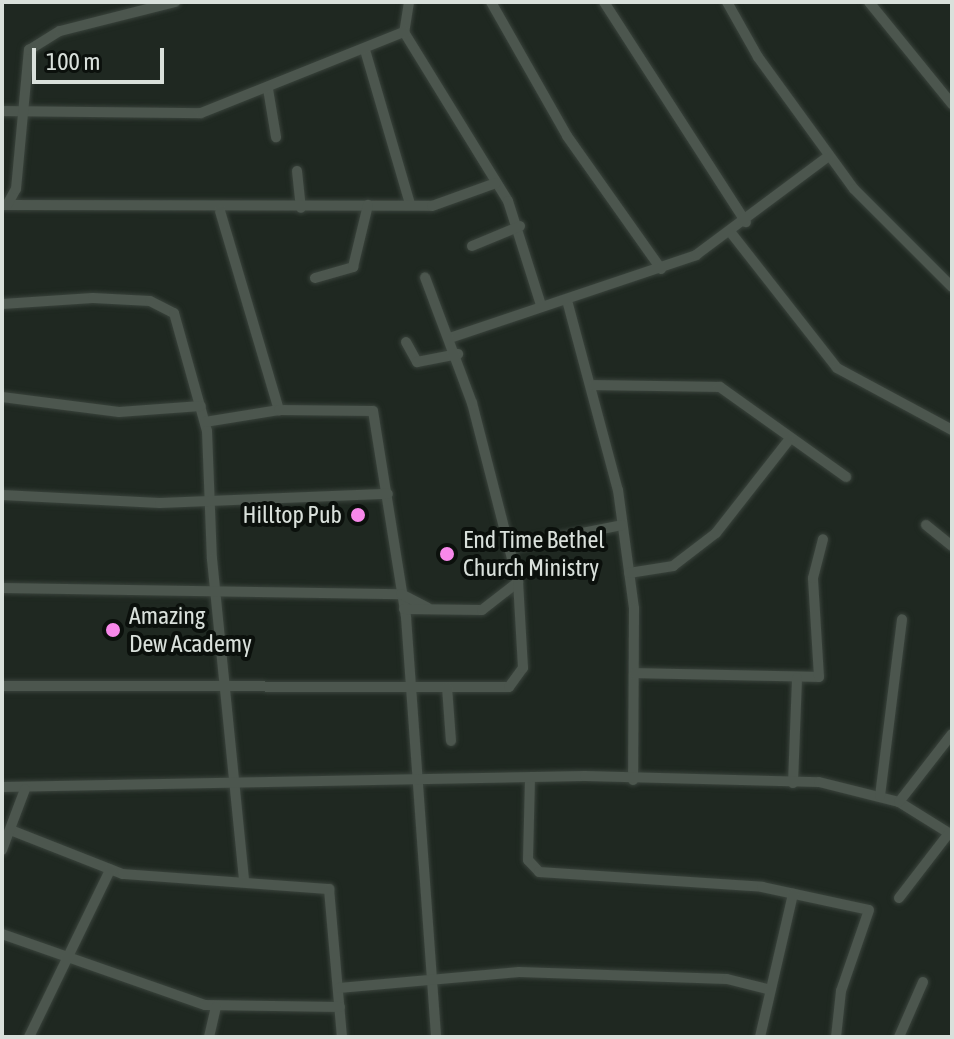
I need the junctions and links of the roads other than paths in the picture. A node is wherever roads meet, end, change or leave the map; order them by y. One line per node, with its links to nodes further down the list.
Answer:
1 (175, 2): 12 (street)
2 (409, 2): 7 (street)
3 (491, 2): 28 (street)
4 (604, 2): 24 (street)
5 (727, 2): 14 (street)
6 (869, 2): 10 (street)
7 (404, 32): 8 (street); 16 (street)
8 (365, 50): 9 (street); 18 (street)
9 (268, 89): 12 (street); 13 (street)
10 (951, 100)
11 (2, 111): 12 (street)
12 (25, 111): 17 (street)
13 (276, 137)
14 (829, 156): 24 (street); 31 (street)
15 (297, 171): 22 (street)
16 (496, 183): 18 (street); 25 (street)
17 (16, 189): 19 (street); 20 (street)
18 (410, 204): 21 (street)
19 (5, 205): 20 (street)
20 (35, 205): 23 (street)
21 (368, 205): 22 (street); 30 (street)
22 (301, 208): 23 (street)
23 (220, 211): 41 (street)
24 (746, 222): 26 (street)
25 (520, 226): 27 (street); 34 (street)
26 (732, 234): 28 (street); 43 (street)
27 (472, 246)
28 (661, 269): 33 (street)
29 (425, 277): 35 (street)
30 (315, 278)
31 (952, 287)
32 (2, 304): 40 (street)
33 (568, 304): 34 (street); 38 (street)
34 (541, 305): 35 (street)
35 (450, 338): 37 (street)
36 (406, 342): 37 (street)
37 (458, 354): 53 (street)
38 (594, 385): 44 (street); 49 (street)
39 (2, 397): 40 (street)
40 (201, 406): 42 (street)
41 (279, 410): 42 (street); 46 (street)
42 (205, 422): 48 (street)
43 (952, 430)
44 (789, 440): 45 (street); 54 (street)
45 (846, 477)
46 (388, 494): 48 (street); 58 (street)
47 (2, 495): 48 (street)
48 (210, 497): 57 (street)
49 (622, 525): 53 (street); 54 (street)
50 (926, 525): 52 (street)
51 (823, 539): 63 (street)
52 (952, 546)
53 (511, 547): 55 (street)
54 (629, 573): 62 (street)
55 (518, 582): 60 (street); 67 (street)
56 (2, 588): 57 (street)
57 (218, 589): 58 (street); 66 (street)
58 (401, 594): 59 (street); 60 (street)
59 (404, 609): 60 (street); 65 (street)
60 (431, 610)
61 (902, 619): 77 (street)
62 (635, 673): 63 (street); 72 (street)
63 (797, 678): 74 (street)
64 (2, 686): 66 (street)
65 (407, 686): 66 (street); 67 (street); 71 (street)
66 (226, 687): 73 (street)
67 (447, 687): 69 (street)
68 (952, 734): 78 (street)
69 (451, 741)
70 (530, 778): 71 (street); 72 (street); 84 (street)
71 (417, 780): 73 (street); 89 (street)
72 (633, 780): 74 (street)
73 (240, 782): 76 (street); 83 (street)
74 (793, 783): 77 (street)
75 (2, 787): 76 (street)
76 (25, 789): 79 (street)
77 (880, 796): 78 (street)
78 (899, 802): 80 (street)
79 (13, 831): 81 (street); 82 (street)
80 (951, 834): 85 (street)
81 (2, 850)
82 (110, 870): 83 (street); 87 (street)
83 (244, 880): 90 (street)
84 (793, 894): 91 (street); 99 (street)
85 (899, 898)
86 (2, 934): 87 (street)
87 (70, 962): 92 (street); 94 (street)
88 (923, 982): 100 (street)
89 (431, 984): 90 (street); 91 (street); 97 (street)
90 (339, 988): 93 (street)
91 (767, 989): 98 (street)
92 (216, 1007): 93 (street); 95 (street)
93 (340, 1007): 96 (street)
94 (29, 1037)
95 (209, 1037)
96 (342, 1037)
97 (436, 1037)
98 (760, 1037)
99 (836, 1037)
100 (899, 1037)

